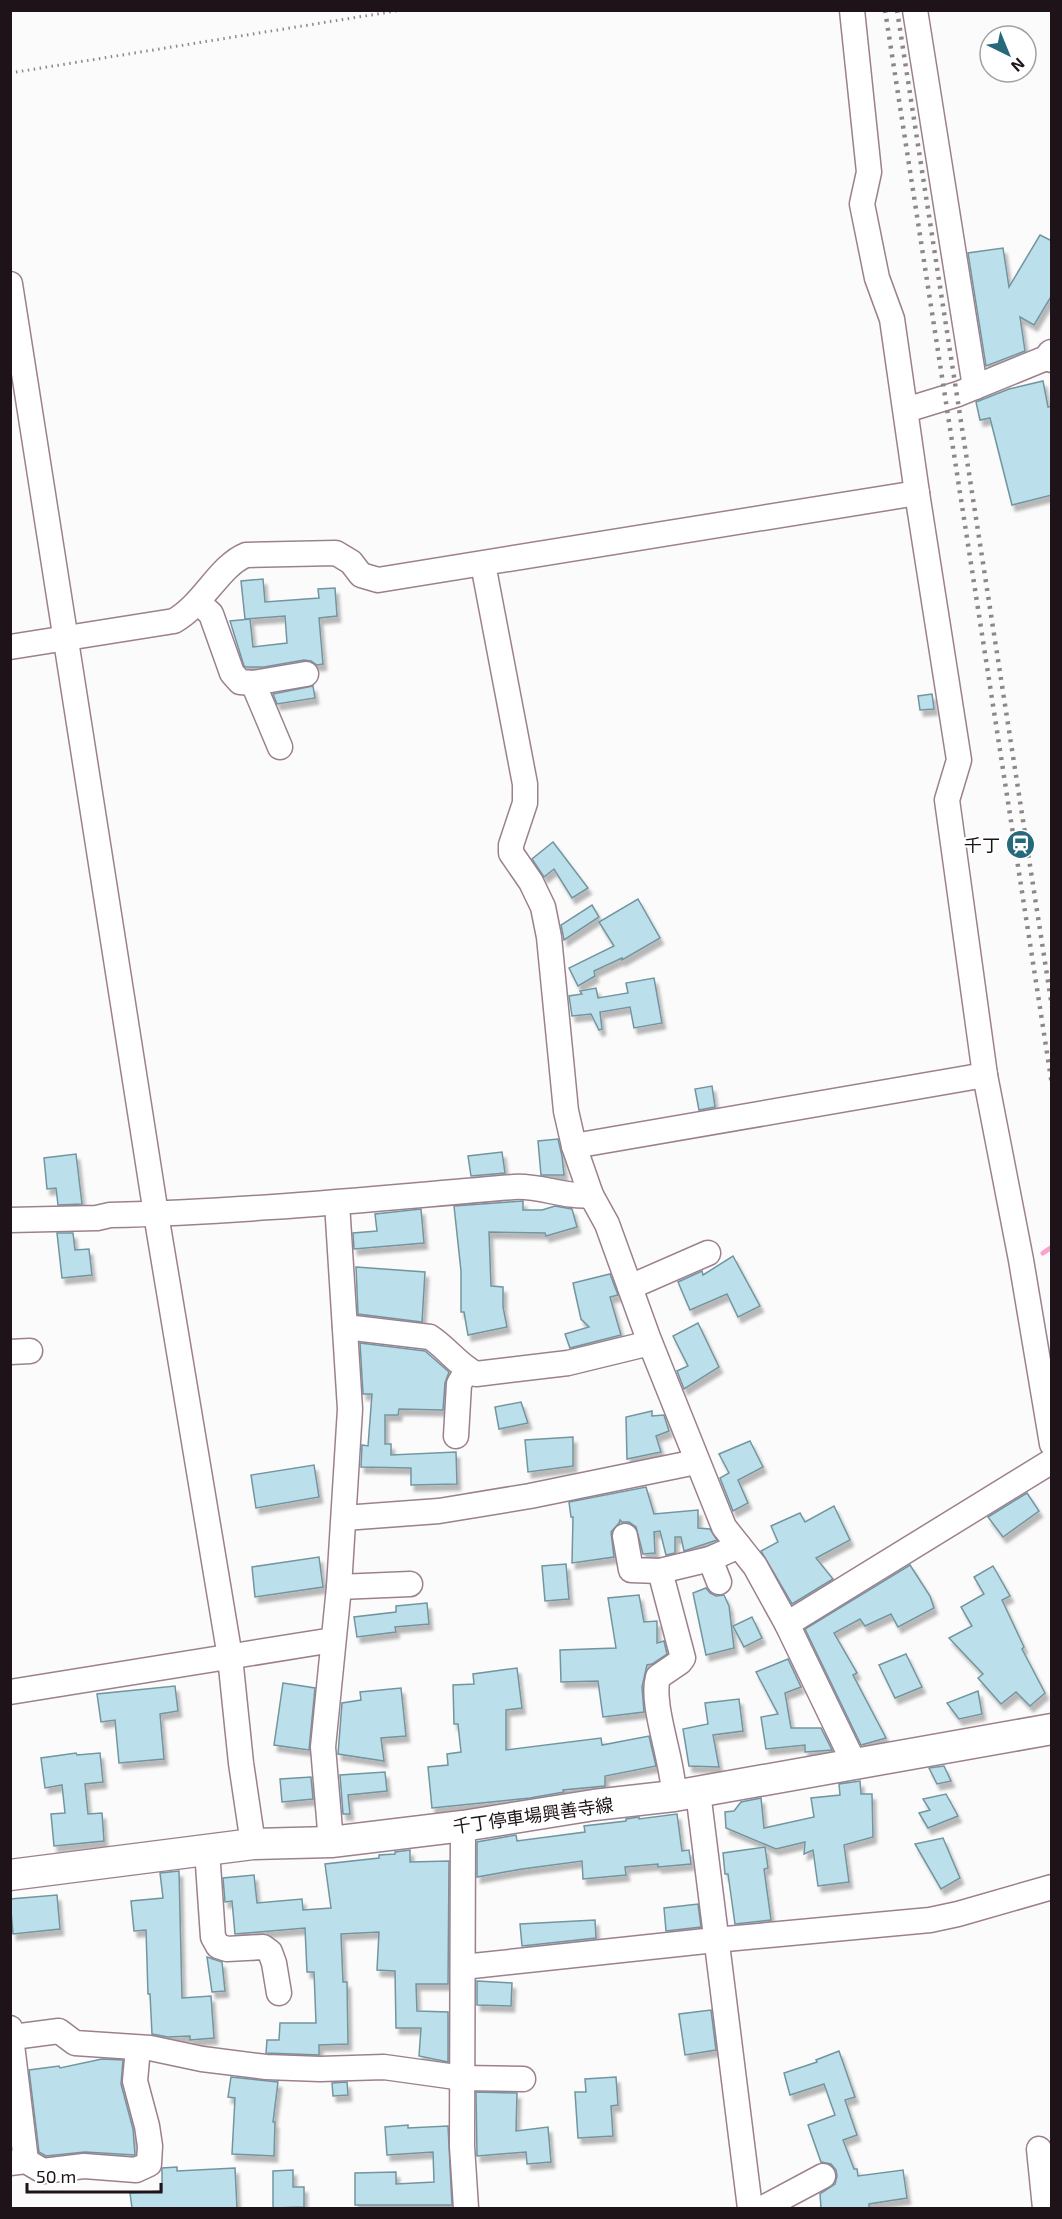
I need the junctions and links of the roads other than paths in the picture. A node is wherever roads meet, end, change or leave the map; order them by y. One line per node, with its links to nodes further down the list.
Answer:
1 (852, 10): 6 (street)
2 (915, 10): 5 (street)
3 (10, 284): 10 (street)
4 (1051, 356): 5 (street)
5 (975, 387): 6 (street)
6 (906, 410): 7 (street)
7 (916, 493): 8 (street); 15 (street)
8 (483, 564): 9 (street); 16 (street)
9 (198, 602): 10 (street); 13 (street)
10 (66, 638): 11 (street); 19 (street)
11 (10, 647)
12 (306, 674): 13 (street)
13 (253, 682): 14 (street)
14 (280, 747)
15 (985, 1075): 16 (street); 27 (street)
16 (574, 1146): 17 (street)
17 (591, 1195): 18 (street); 22 (street)
18 (337, 1203): 19 (street); 23 (street)
19 (156, 1214): 20 (street); 40 (street)
20 (10, 1220)
21 (708, 1253): 22 (street)
22 (630, 1287): 24 (street)
23 (345, 1327): 25 (street); 30 (street)
24 (650, 1343): 25 (street); 29 (street)
25 (467, 1370): 26 (street)
26 (456, 1436)
27 (1052, 1444)
28 (1052, 1461): 38 (street)
29 (696, 1462): 30 (street); 32 (street)
30 (344, 1518): 37 (street)
31 (625, 1536): 34 (street)
32 (740, 1546): 33 (street); 38 (street)
33 (710, 1559): 34 (street); 35 (street)
34 (660, 1571): 44 (street)
35 (719, 1582)
36 (410, 1584): 37 (street)
37 (339, 1587): 39 (street)
38 (787, 1624): 43 (street)
39 (333, 1640): 40 (street); 46 (street)
40 (230, 1657): 41 (street); 47 (street)
41 (10, 1692)
42 (1052, 1729): 43 (main road, 千丁停車場興善寺線)
43 (855, 1765): 44 (main road, 千丁停車場興善寺線)
44 (686, 1794): 45 (main road, 千丁停車場興善寺線); 51 (street)
45 (463, 1826): 46 (main road, 千丁停車場興善寺線); 52 (street)
46 (331, 1842): 47 (main road, 千丁停車場興善寺線)
47 (253, 1844): 48 (main road, 千丁停車場興善寺線)
48 (207, 1850): 49 (main road, 千丁停車場興善寺線); 53 (street)
49 (10, 1875)
50 (1052, 1887): 51 (street)
51 (716, 1940): 52 (street); 62 (street)
52 (463, 1967): 56 (street)
53 (279, 1993)
54 (12, 2032): 55 (street); 59 (street)
55 (138, 2048): 56 (street); 59 (street)
56 (463, 2078): 57 (street); 61 (street)
57 (523, 2079)
58 (1039, 2149): 64 (street)
59 (18, 2162)
60 (823, 2176): 63 (street)
61 (466, 2208)
62 (750, 2208)
63 (763, 2208)
64 (1045, 2208)

